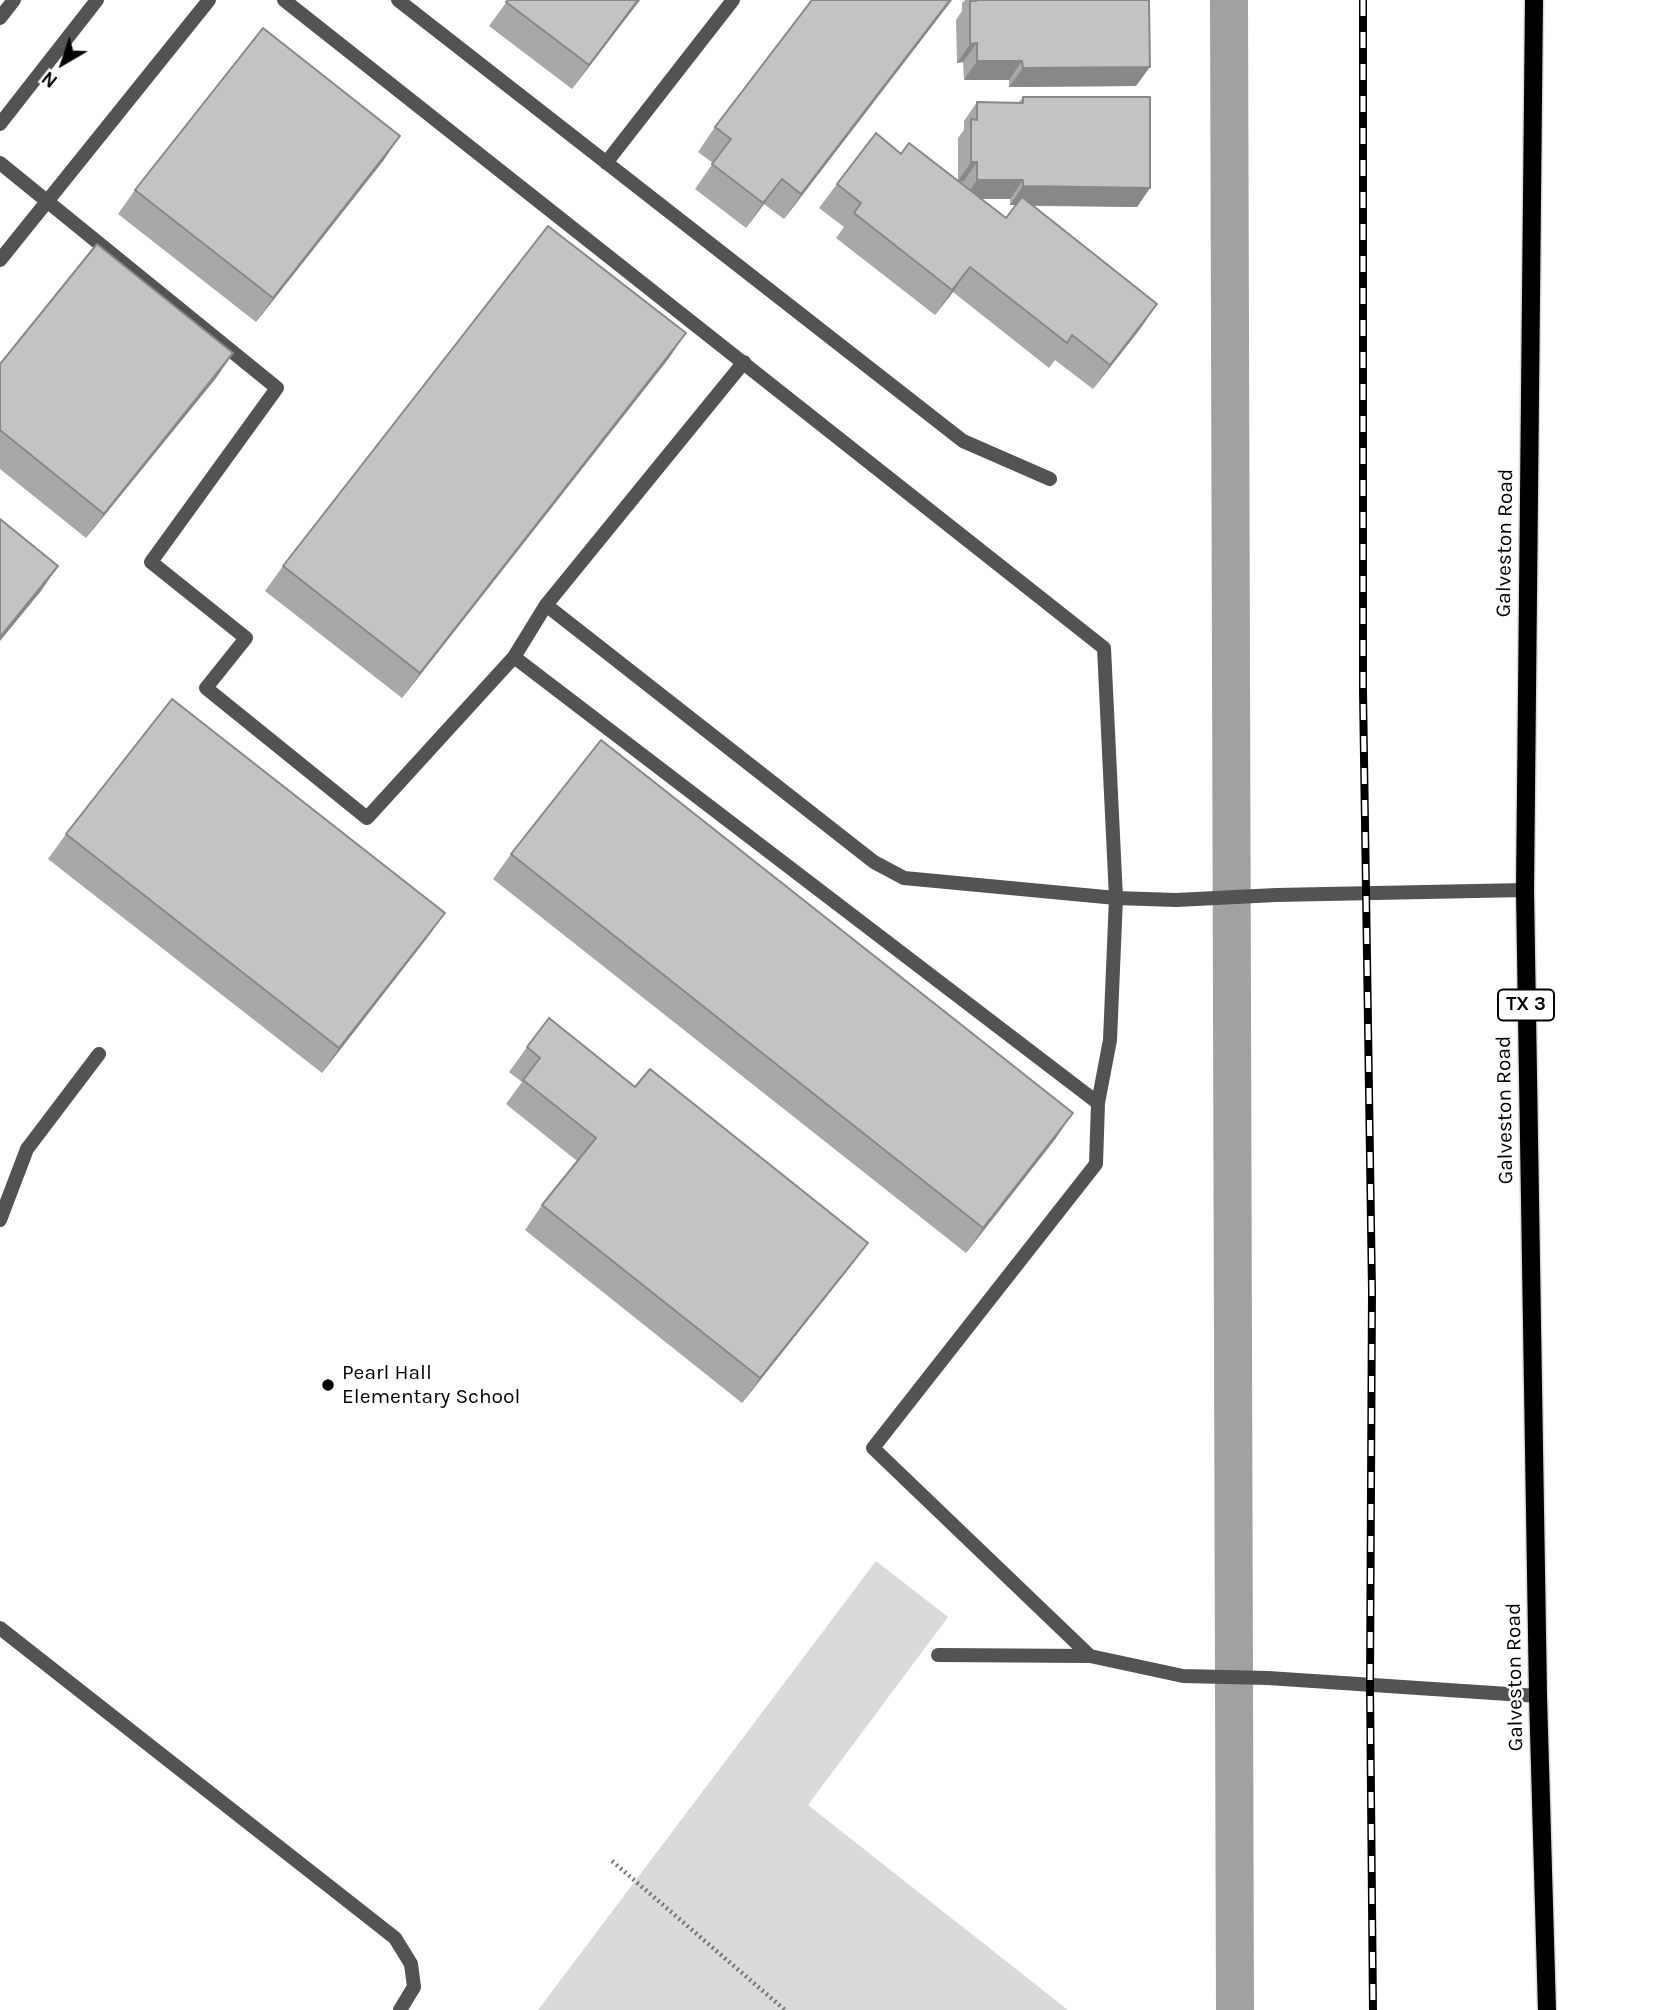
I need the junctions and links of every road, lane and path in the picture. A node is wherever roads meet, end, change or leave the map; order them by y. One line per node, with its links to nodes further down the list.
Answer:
1 (14, 0): 8 (lane)
2 (97, 0): 9 (lane)
3 (209, 0): 12 (lane)
4 (284, 0): 14 (lane)
5 (398, 0): 11 (lane)
6 (733, 0): 11 (lane)
7 (1534, 0): 18 (main road, Galveston Road / TX 3)
8 (0, 18)
9 (0, 124)
10 (0, 163): 12 (lane)
11 (606, 163): 15 (lane)
12 (47, 202): 13 (lane); 17 (lane)
13 (0, 260)
14 (744, 362): 16 (lane); 19 (lane)
15 (1050, 479)
16 (546, 605): 17 (lane); 19 (lane)
17 (514, 657): 21 (lane)
18 (1525, 890): 19 (lane); 26 (main road, Galveston Road / TX 3)
19 (1116, 898): 21 (lane)
20 (99, 1054): 22 (lane)
21 (1098, 1103): 25 (lane)
22 (0, 1220)
23 (0, 1628): 28 (lane)
24 (938, 1655): 25 (lane)
25 (1090, 1656): 26 (lane)
26 (1538, 1696): 30 (main road, Galveston Road / TX 3)
27 (612, 1861): 29 (path)
28 (400, 2010)
29 (785, 2010)
30 (1547, 2010)

